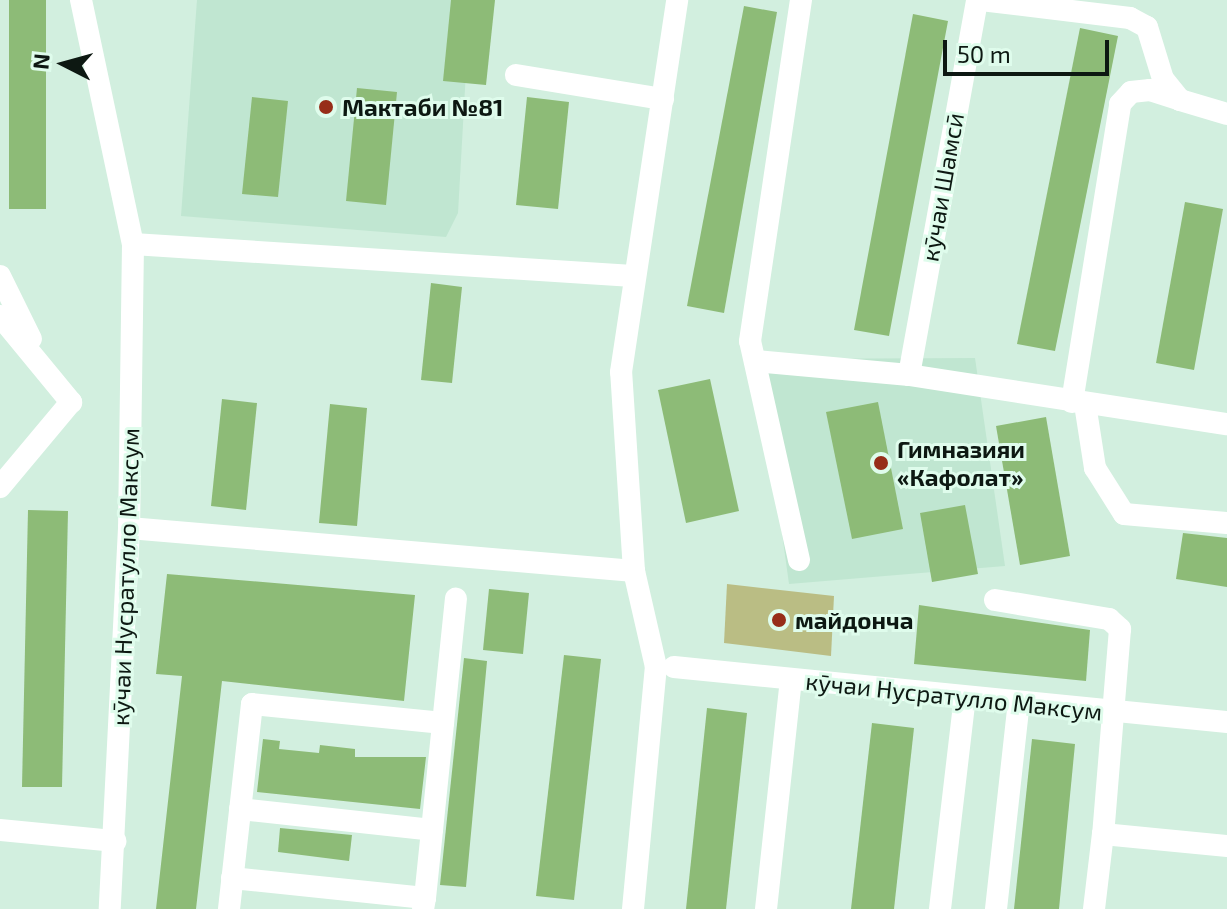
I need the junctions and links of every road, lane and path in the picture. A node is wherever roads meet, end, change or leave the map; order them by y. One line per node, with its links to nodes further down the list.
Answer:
1 (81, 0): 9 (lane, кӯчаи Нусратулло Максум)
2 (677, 0): 6 (lane)
3 (801, 0): 14 (lane)
4 (979, 0): 7 (lane, кӯчаи Шамсӣ); 15 (lane, кӯчаи Шамсӣ)
5 (516, 75): 6 (lane)
6 (663, 99): 11 (lane)
7 (1180, 100): 8 (lane); 16 (lane)
8 (1227, 114)
9 (133, 244): 11 (lane); 20 (lane, кӯчаи Нусратулло Максум)
10 (0, 276): 13 (lane)
11 (633, 276): 22 (lane)
12 (0, 316): 13 (lane)
13 (39, 356): 18 (lane)
14 (755, 361): 15 (lane); 21 (lane)
15 (909, 375): 16 (lane)
16 (1079, 403): 17 (lane); 19 (lane)
17 (1227, 424)
18 (0, 487)
19 (1227, 523)
20 (129, 528): 22 (lane); 36 (lane, кӯчаи Нусратулло Максум)
21 (799, 560)
22 (634, 571): 42 (lane)
23 (456, 599): 31 (lane)
24 (995, 600): 29 (lane)
25 (674, 667): 26 (lane, кӯчаи Нусратулло Максум)
26 (791, 680): 27 (lane, кӯчаи Нусратулло Максум); 43 (lane, кӯчаи Нусратулло Максум)
27 (965, 697): 28 (lane, кӯчаи Нусратулло Максум); 44 (lane)
28 (1019, 702): 29 (lane, кӯчаи Нусратулло Максум); 45 (lane)
29 (1117, 712): 30 (lane, кӯчаи Нусратулло Максум); 35 (lane)
30 (1227, 722)
31 (443, 723): 32 (lane); 34 (lane)
32 (240, 809): 34 (lane); 38 (lane)
33 (0, 830): 36 (lane)
34 (432, 830): 39 (lane)
35 (1103, 834): 37 (lane); 46 (lane)
36 (115, 841): 40 (lane, кӯчаи Нусратулло Максум)
37 (1227, 846)
38 (232, 878): 39 (lane); 41 (lane)
39 (424, 903)
40 (110, 909)
41 (229, 909)
42 (633, 909)
43 (766, 909)
44 (940, 909)
45 (996, 909)
46 (1094, 909)

